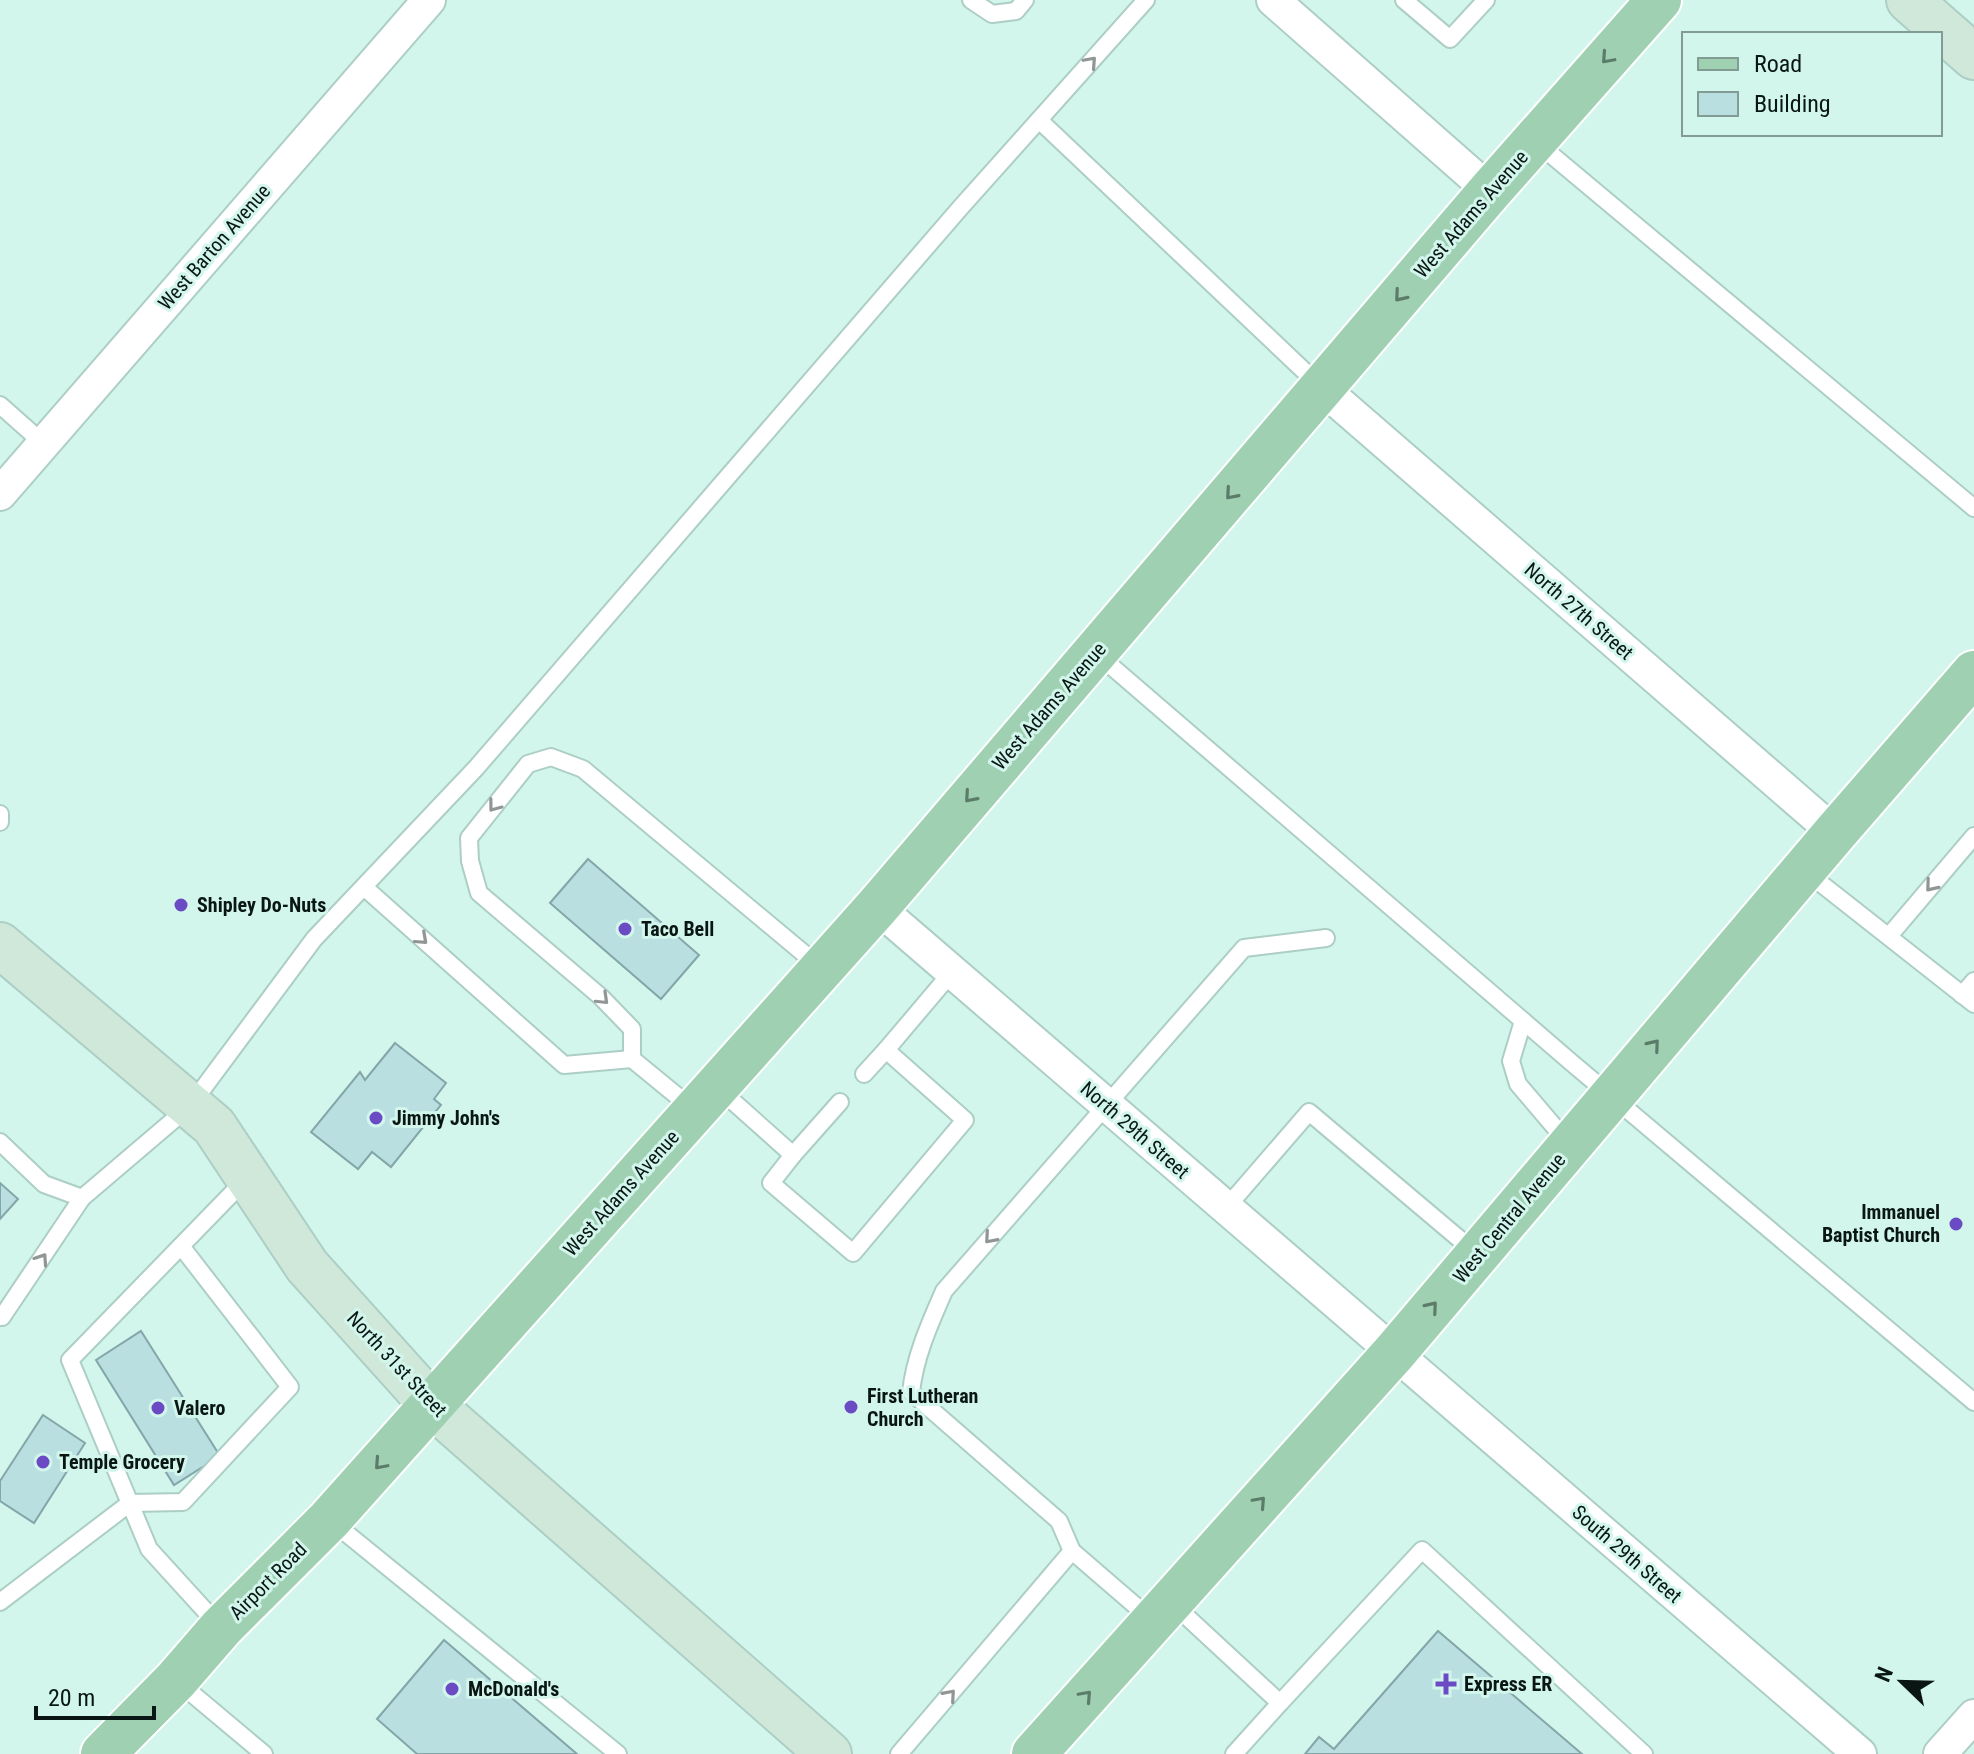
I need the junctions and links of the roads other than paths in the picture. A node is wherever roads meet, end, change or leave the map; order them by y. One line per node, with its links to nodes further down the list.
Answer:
1 (429, 0): 16 (street, West Barton Avenue)
2 (971, 0): 3 (lane)
3 (1025, 0)
4 (1146, 0): 11 (lane, one-way to 4)
5 (1273, 0): 13 (street)
6 (1404, 0): 7 (lane)
7 (1486, 0)
8 (1659, 0): 12 (main road, West Adams Avenue, one-way to 12)
9 (1909, 0): 10 (street)
10 (1974, 57)
11 (1039, 120): 14 (lane); 26 (lane)
12 (1534, 140): 13 (main road, West Adams Avenue); 18 (lane)
13 (1490, 191): 14 (main road, West Adams Avenue, one-way to 14)
14 (1322, 388): 19 (main road, West Adams Avenue, one-way to 19); 23 (street, North 27th Street)
15 (0, 405): 16 (lane)
16 (44, 444): 17 (street, West Barton Avenue)
17 (0, 494)
18 (1974, 508)
19 (1095, 652): 27 (main road, West Adams Avenue, one-way to 27); 35 (lane)
20 (1974, 673): 23 (main road, West Central Avenue)
21 (0, 814): 22 (lane)
22 (0, 822)
23 (1835, 833): 25 (main road, West Central Avenue)
24 (1974, 836): 28 (lane, one-way to 28)
25 (1804, 870): 28 (lane); 39 (main road, West Central Avenue, one-way to 25)
26 (364, 887): 37 (lane, one-way to 37); 43 (lane)
27 (877, 907): 31 (main road, West Adams Avenue); 32 (street, North 29th Street)
28 (1889, 936): 34 (lane)
29 (1326, 938): 42 (lane)
30 (0, 945): 43 (street, North 31st Street)
31 (821, 968): 37 (lane, one-way to 37); 40 (main road, West Adams Avenue)
32 (952, 972): 36 (lane); 42 (street, North 29th Street)
33 (1974, 981): 34 (lane)
34 (1968, 1000)
35 (1523, 1021): 39 (lane); 45 (lane)
36 (886, 1050): 38 (lane); 46 (lane)
37 (632, 1059): 40 (lane)
38 (864, 1074)
39 (1611, 1096): 45 (main road, West Central Avenue); 54 (lane)
40 (705, 1098): 46 (lane); 55 (main road, West Adams Avenue)
41 (840, 1102): 46 (lane)
42 (1106, 1105): 49 (street, North 29th Street); 58 (lane, one-way to 58)
43 (190, 1106): 47 (street, North 31st Street); 48 (lane)
44 (0, 1142): 48 (lane)
45 (1570, 1146): 51 (main road, West Central Avenue)
46 (793, 1155)
47 (248, 1177): 50 (lane); 55 (street, North 31st Street)
48 (82, 1198): 52 (lane, one-way to 48)
49 (1226, 1208): 51 (lane); 53 (street, North 29th Street)
50 (181, 1246): 56 (lane); 56 (lane)
51 (1477, 1254): 53 (main road, West Central Avenue, one-way to 51)
52 (0, 1317)
53 (1394, 1353): 60 (main road, West Central Avenue, one-way to 53); 73 (street, South 29th Street)
54 (1974, 1402)
55 (432, 1405): 57 (main road, Airport Road, one-way to 57); 68 (street, North 31st Street)
56 (130, 1503): 59 (lane); 61 (lane)
57 (329, 1520): 61 (main road, Airport Road); 67 (lane)
58 (1072, 1551): 60 (lane); 69 (lane, one-way to 58)
59 (0, 1602)
60 (1162, 1611): 63 (lane); 70 (main road, West Central Avenue, one-way to 60)
61 (221, 1628): 62 (main road, Airport Road)
62 (176, 1680): 65 (main road, Airport Road); 66 (lane)
63 (1280, 1703): 71 (lane); 72 (lane)
64 (1974, 1716): 74 (street)
65 (103, 1754)
66 (264, 1754)
67 (618, 1754)
68 (829, 1754)
69 (899, 1754)
70 (1034, 1754)
71 (1234, 1754)
72 (1644, 1754)
73 (1860, 1754)
74 (1940, 1754)

